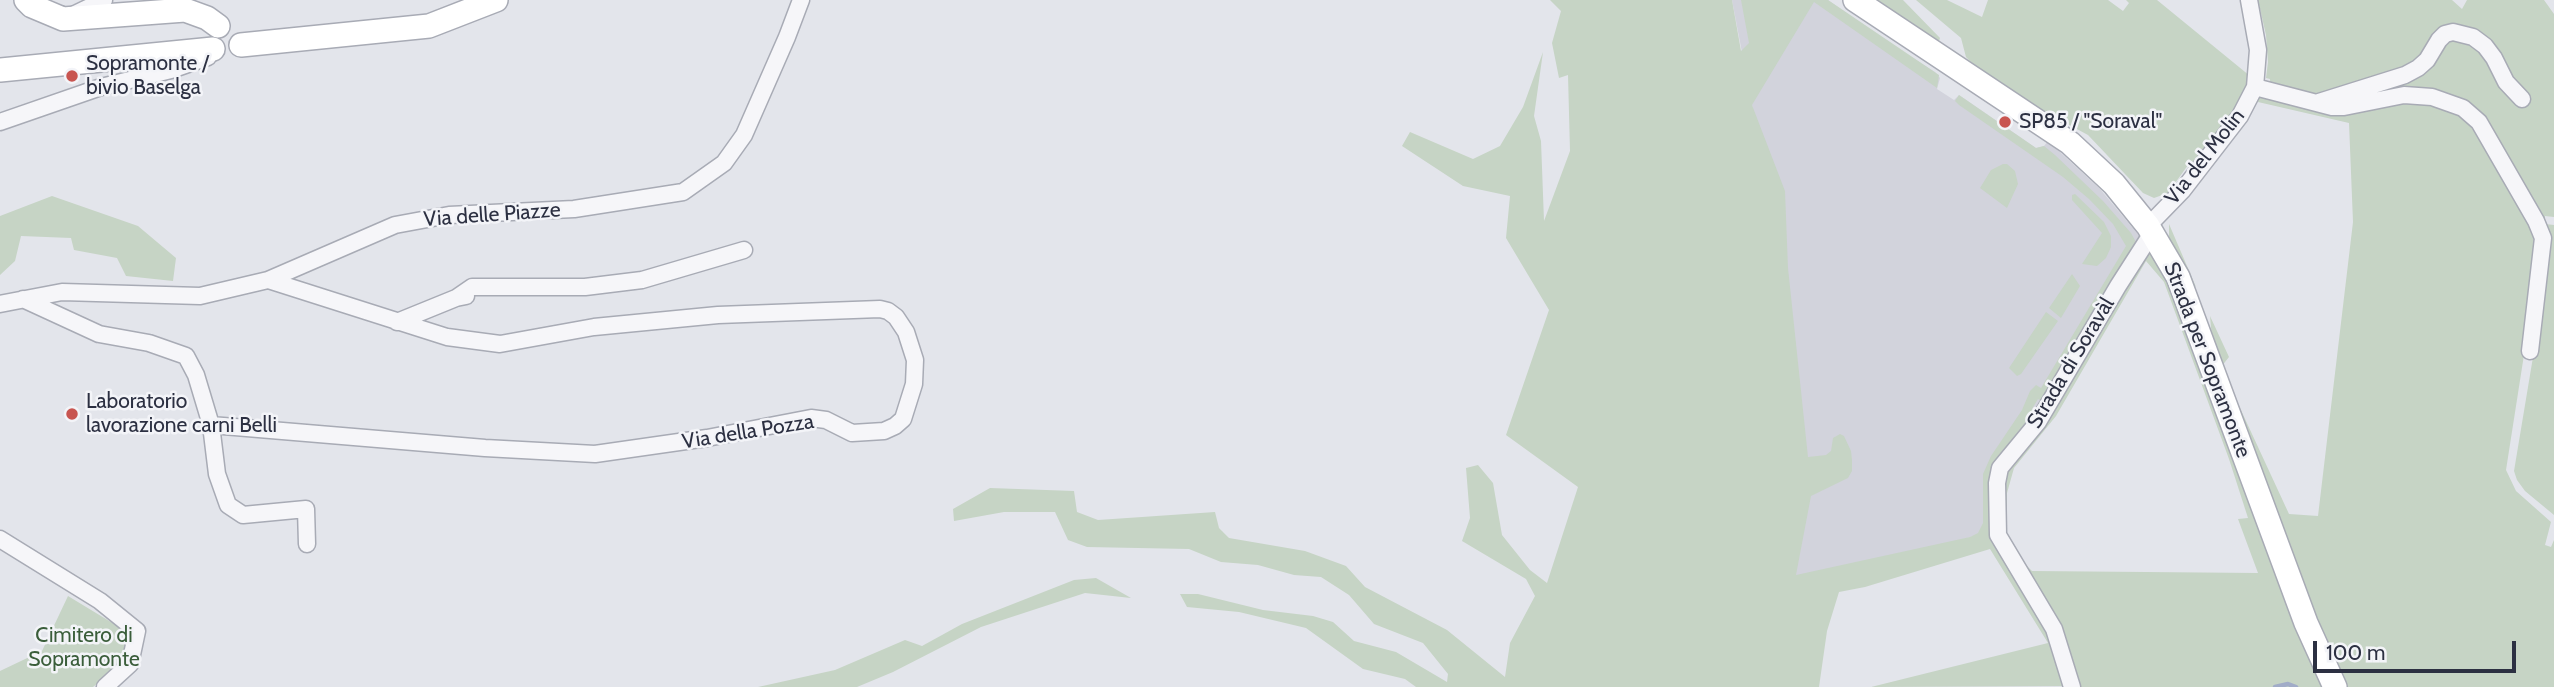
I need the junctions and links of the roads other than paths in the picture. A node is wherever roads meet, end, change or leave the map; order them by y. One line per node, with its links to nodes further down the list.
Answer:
1 (26, 0): 7 (main road)
2 (104, 0): 7 (street)
3 (496, 0): 9 (main road)
4 (801, 0): 18 (street, Via delle Piazze)
5 (1855, 0): 16 (main road, Strada per Sopramonte)
6 (2249, 0): 12 (street, Via del Molin)
7 (63, 19): 8 (main road)
8 (218, 26): 9 (main road); 10 (main road)
9 (242, 46): 10 (main road)
10 (215, 51): 11 (main road); 15 (street)
11 (0, 70)
12 (2255, 87): 14 (street); 16 (street, Via del Molin)
13 (2522, 99): 14 (street)
14 (2316, 103): 24 (street)
15 (0, 122)
16 (2150, 230): 29 (street, Strada di Soravàl); 30 (main road, Strada per Sopramonte)
17 (744, 250): 20 (street)
18 (268, 280): 21 (street, Via delle Piazze); 23 (street, Via della Pozza)
19 (557, 296): 20 (street)
20 (456, 298): 23 (street)
21 (23, 299): 22 (street, Via delle Piazze); 25 (street)
22 (0, 304)
23 (397, 322): 25 (street, Via della Pozza)
24 (2530, 351)
25 (211, 425): 27 (street)
26 (0, 539): 28 (street)
27 (306, 544)
28 (105, 687)
29 (2072, 687)
30 (2335, 687)

